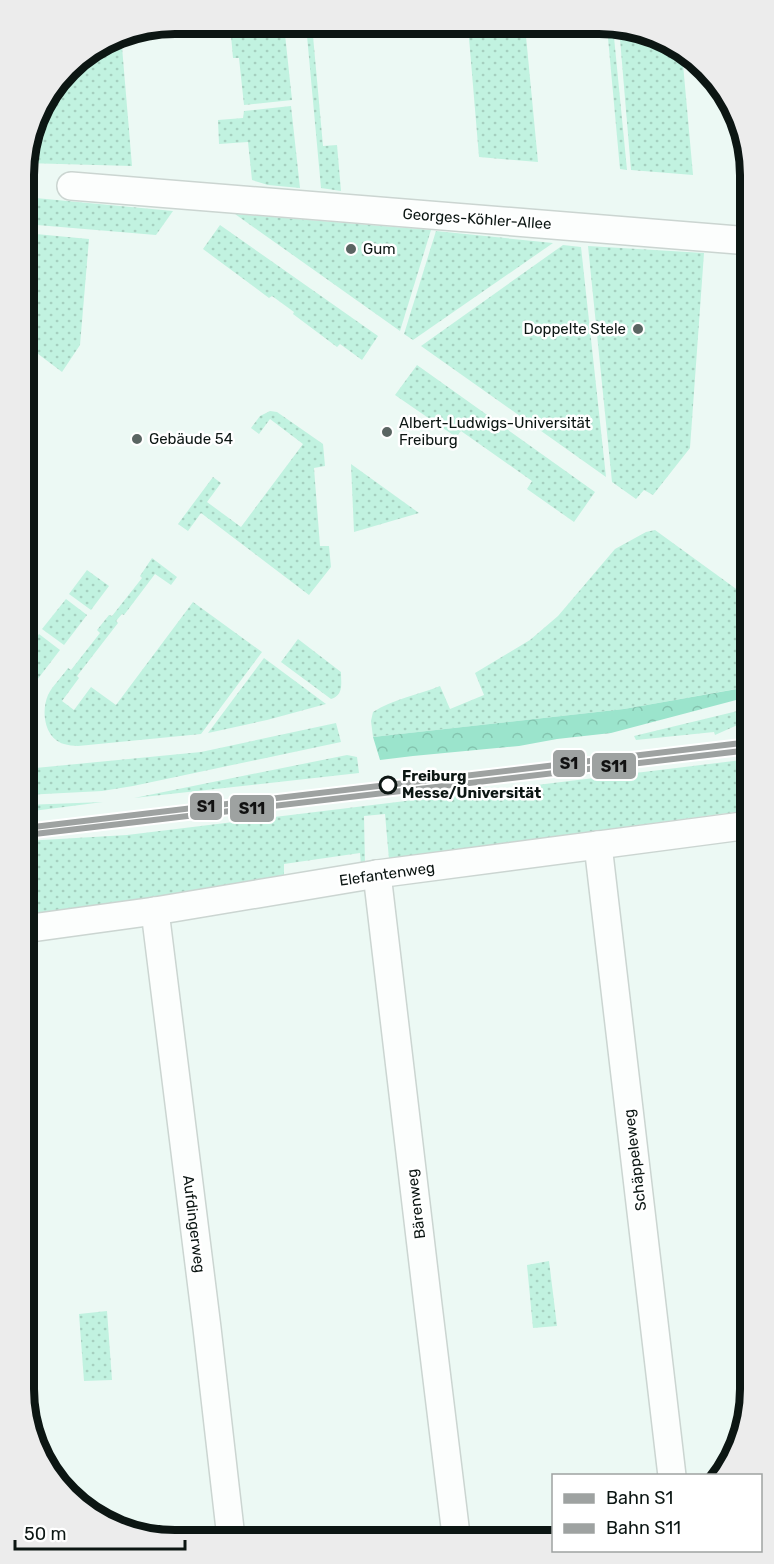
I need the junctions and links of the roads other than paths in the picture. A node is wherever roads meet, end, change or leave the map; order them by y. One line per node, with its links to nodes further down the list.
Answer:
1 (71, 186): 2 (street, Georges-Köhler-Allee)
2 (740, 239)
3 (739, 826): 4 (street, Elefantenweg)
4 (598, 845): 5 (street, Elefantenweg); 8 (street, Schäppeleweg)
5 (377, 874): 6 (street, Elefantenweg); 10 (street, Bärenweg)
6 (155, 911): 7 (street, Elefantenweg); 9 (street, Aufdingerweg)
7 (34, 928)
8 (672, 1474)
9 (230, 1530)
10 (455, 1530)

